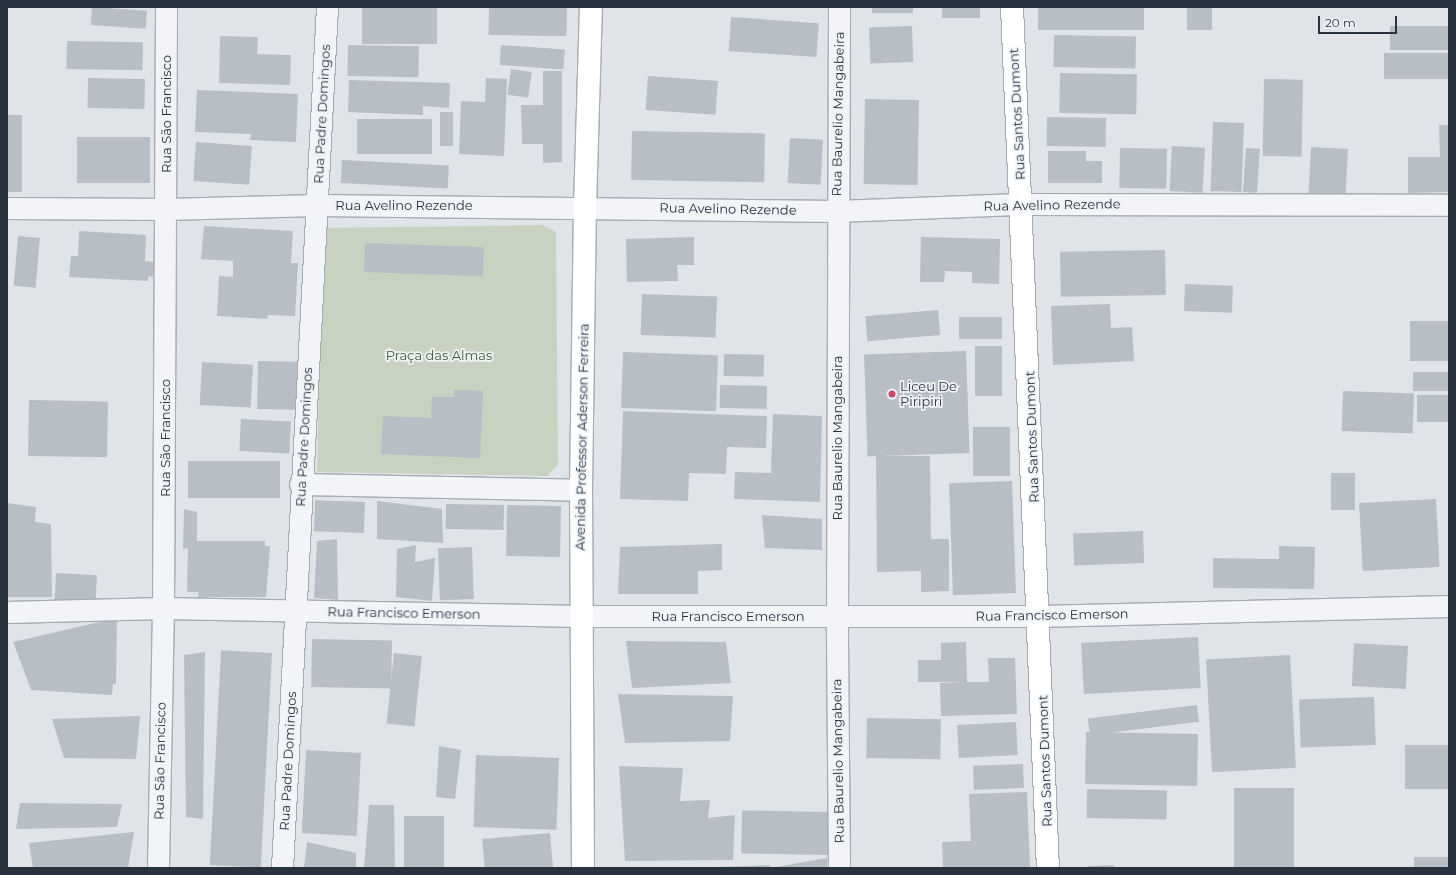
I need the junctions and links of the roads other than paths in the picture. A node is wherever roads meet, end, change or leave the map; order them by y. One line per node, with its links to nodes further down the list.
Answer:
1 (166, 7): 11 (street, Rua São Francisco)
2 (327, 7): 7 (street, Rua Padre Domingos)
3 (591, 7): 9 (main road, Avenida Professor Aderson Ferreira)
4 (840, 7): 12 (street, Rua Baurelio Mangabeira)
5 (1012, 7): 6 (main road, Rua Santos Dumont)
6 (1022, 204): 8 (street, Rua Avelino Rezende); 12 (street, Rua Avelino Rezende); 21 (main road, Rua Santos Dumont)
7 (317, 205): 9 (street, Rua Avelino Rezende); 11 (street, Rua Avelino Rezende); 13 (street, Rua Padre Domingos)
8 (1449, 205)
9 (585, 207): 12 (street, Rua Avelino Rezende); 14 (main road, Avenida Professor Aderson Ferreira)
10 (7, 208): 11 (street, Rua Avelino Rezende)
11 (166, 209): 16 (street, Rua São Francisco)
12 (837, 211): 20 (street, Rua Baurelio Mangabeira)
13 (300, 484): 14 (street); 17 (street, Rua Padre Domingos)
14 (581, 490): 19 (main road, Avenida Professor Aderson Ferreira)
15 (1449, 606): 21 (street, Rua Francisco Emerson)
16 (163, 608): 17 (street, Rua Francisco Emerson); 18 (street, Rua Francisco Emerson); 22 (street, Rua São Francisco)
17 (297, 611): 19 (street, Rua Francisco Emerson); 23 (street, Rua Padre Domingos)
18 (7, 612)
19 (581, 616): 20 (street, Rua Francisco Emerson); 24 (main road, Avenida Professor Aderson Ferreira)
20 (837, 616): 21 (street, Rua Francisco Emerson); 25 (street, Rua Baurelio Mangabeira)
21 (1039, 616): 26 (main road, Rua Santos Dumont)
22 (158, 868)
23 (282, 868)
24 (583, 868)
25 (839, 868)
26 (1048, 868)

